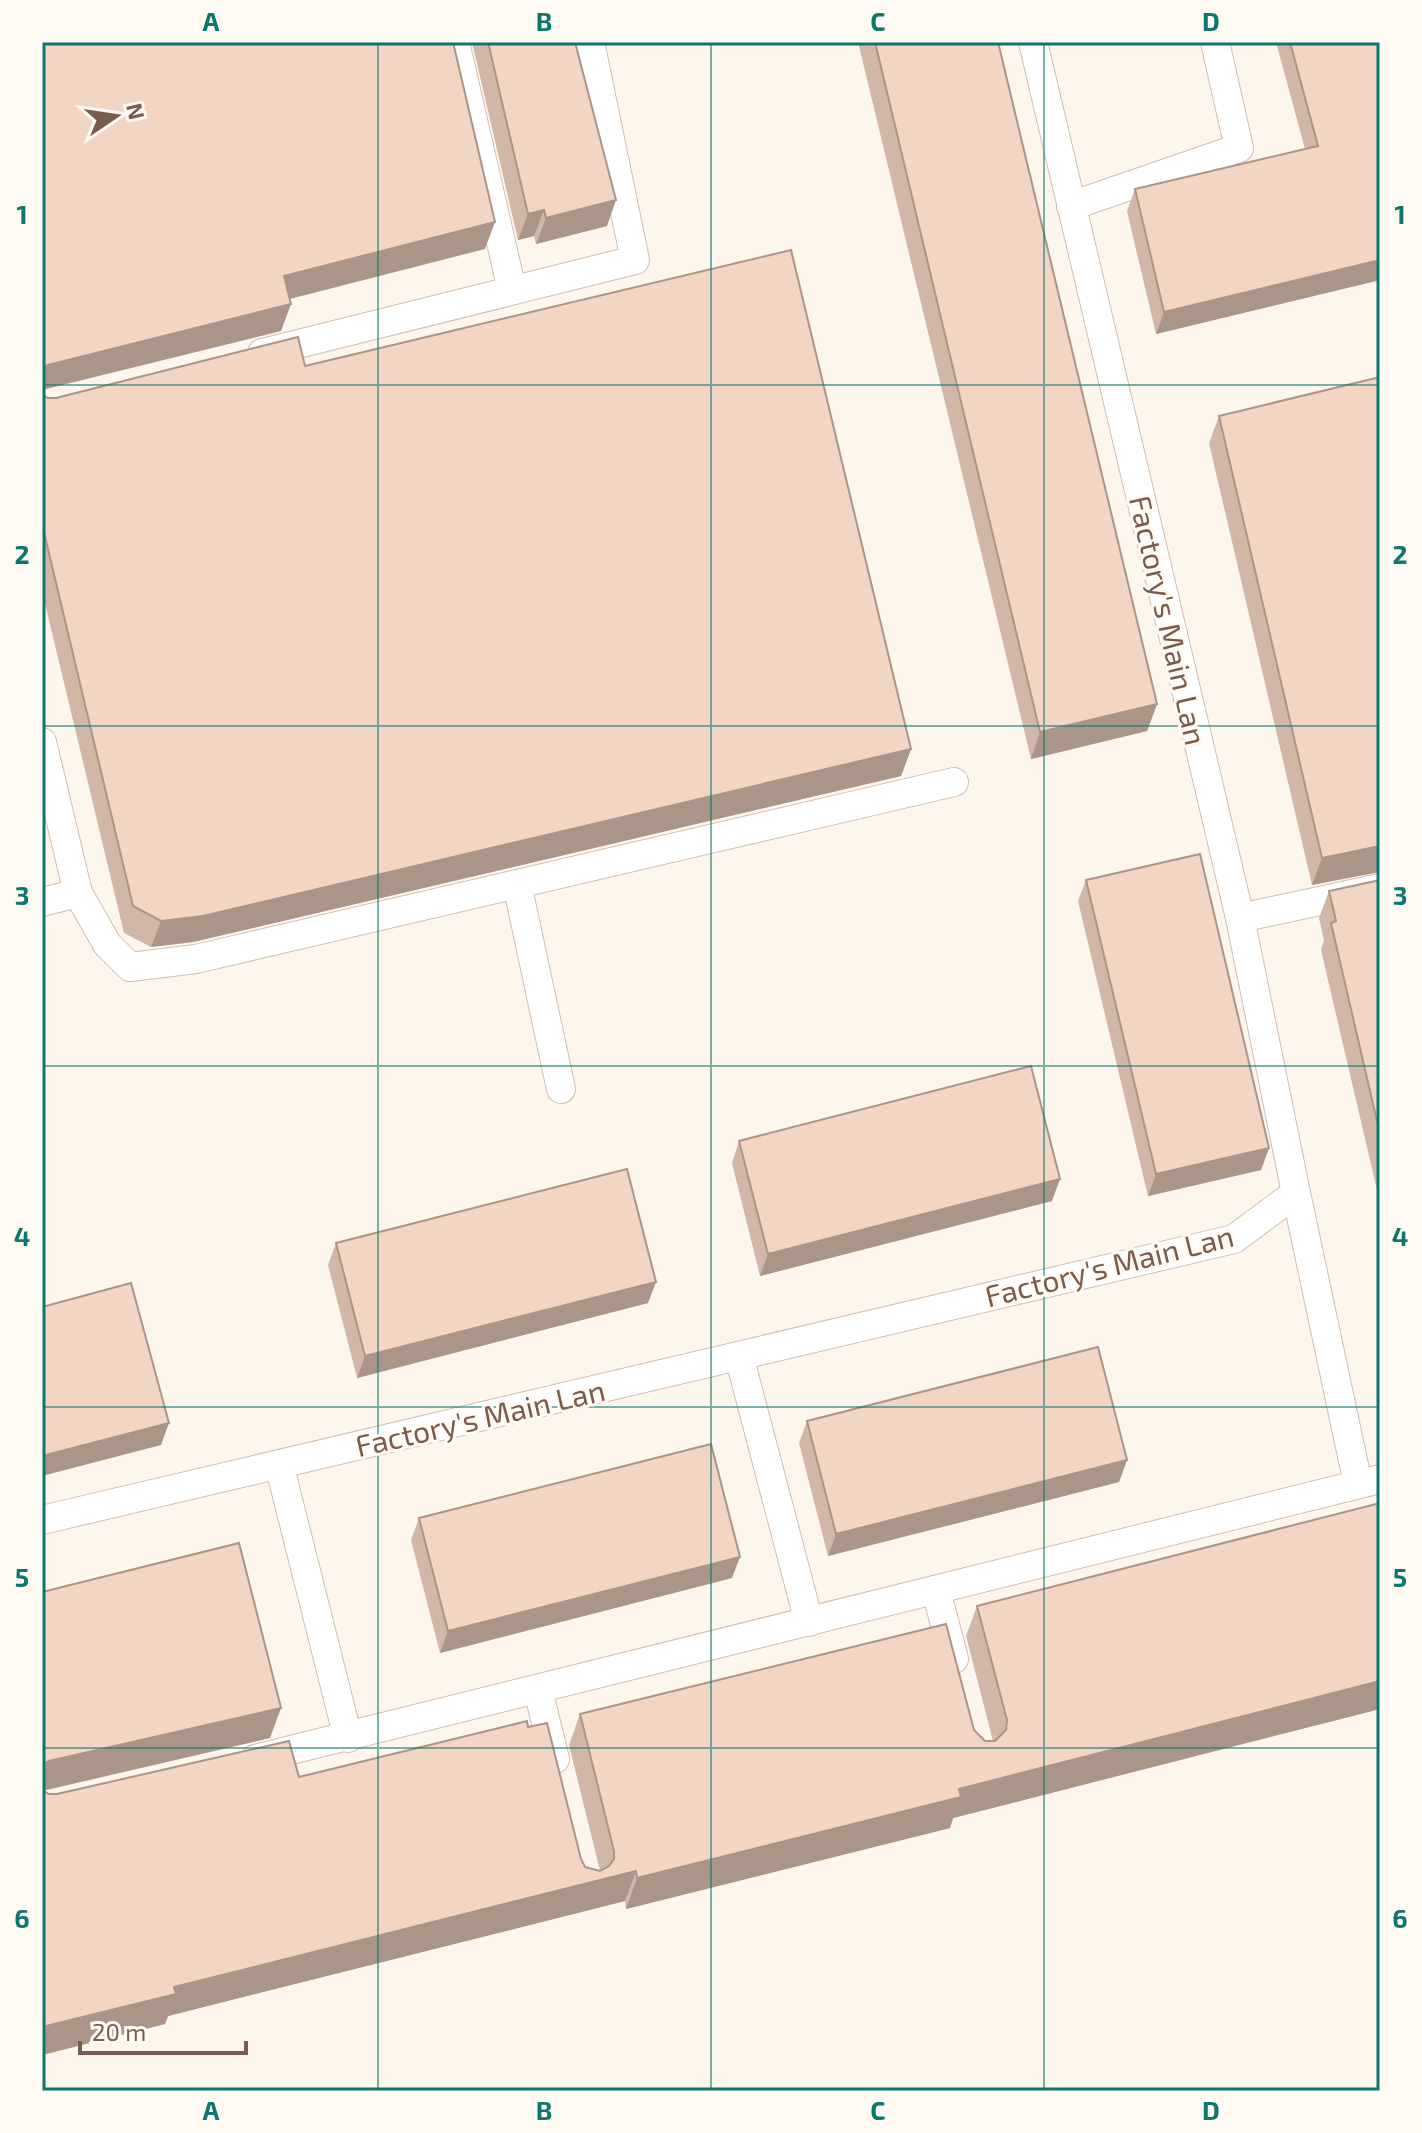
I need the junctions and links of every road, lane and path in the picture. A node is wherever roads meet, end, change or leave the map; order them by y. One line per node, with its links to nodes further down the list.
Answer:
1 (455, 42): 6 (lane)
2 (590, 42): 6 (lane)
3 (1033, 42): 5 (lane, Factory's Main Lan)
4 (1215, 42): 5 (lane)
5 (1071, 206): 14 (lane, Factory's Main Lan)
6 (512, 290): 7 (lane)
7 (239, 359)
8 (42, 742): 12 (lane)
9 (954, 782): 10 (lane)
10 (517, 884): 12 (lane); 15 (lane)
11 (1380, 888): 14 (lane)
12 (78, 893): 13 (lane)
13 (42, 902)
14 (1240, 918): 16 (lane, Factory's Main Lan)
15 (561, 1089)
16 (1296, 1193): 17 (lane, Factory's Main Lan); 19 (lane)
17 (739, 1356): 18 (lane, Factory's Main Lan); 22 (lane)
18 (279, 1464): 20 (lane, Factory's Main Lan); 25 (lane)
19 (1369, 1482): 21 (lane)
20 (42, 1520)
21 (936, 1590): 22 (lane); 23 (lane)
22 (809, 1622): 24 (lane)
23 (960, 1680)
24 (538, 1690): 25 (lane); 27 (lane)
25 (348, 1738): 26 (lane)
26 (226, 1766)
27 (560, 1780)

